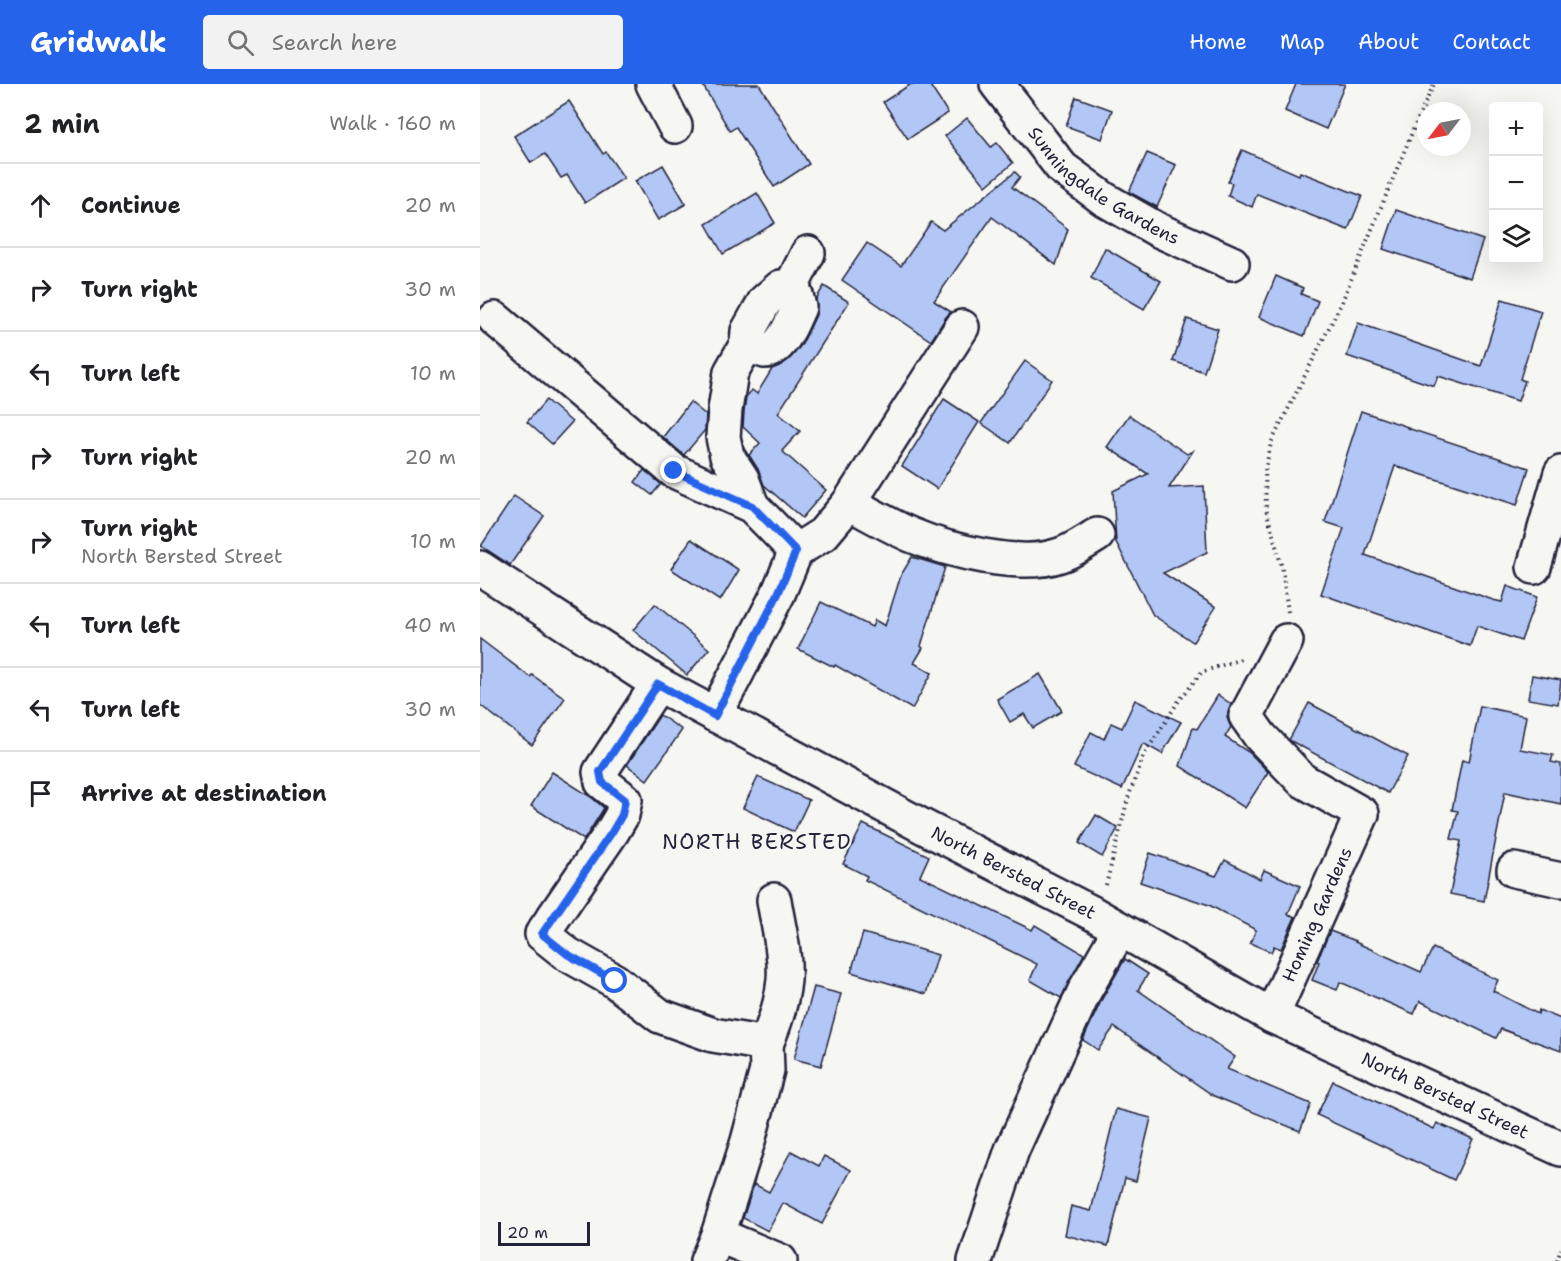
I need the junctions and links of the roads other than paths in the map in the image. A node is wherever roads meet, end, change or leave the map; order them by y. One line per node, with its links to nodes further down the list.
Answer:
1 (653, 84): 3 (street)
2 (997, 84): 5 (street, Sunningdale Gardens)
3 (675, 126)
4 (808, 253): 10 (street)
5 (1232, 263)
6 (495, 319): 10 (street)
7 (962, 327): 9 (street)
8 (1561, 473): 11 (street)
9 (849, 503): 12 (street); 13 (street)
10 (752, 506): 13 (street)
11 (1553, 530): 14 (street)
12 (1097, 535)
13 (796, 551): 18 (street)
14 (1534, 567)
15 (480, 568): 17 (street, North Bersted Street)
16 (1287, 627): 23 (street, Homing Gardens)
17 (658, 684): 18 (street, North Bersted Street); 24 (street)
18 (715, 716): 22 (street, North Bersted Street)
19 (1514, 870): 20 (street)
20 (1561, 880)
21 (774, 900): 24 (street)
22 (1120, 929): 23 (street, North Bersted Street); 28 (street)
23 (1272, 1016): 25 (street, North Bersted Street)
24 (766, 1044): 26 (street)
25 (1561, 1149)
26 (713, 1248): 27 (street)
27 (780, 1261)
28 (975, 1261)

